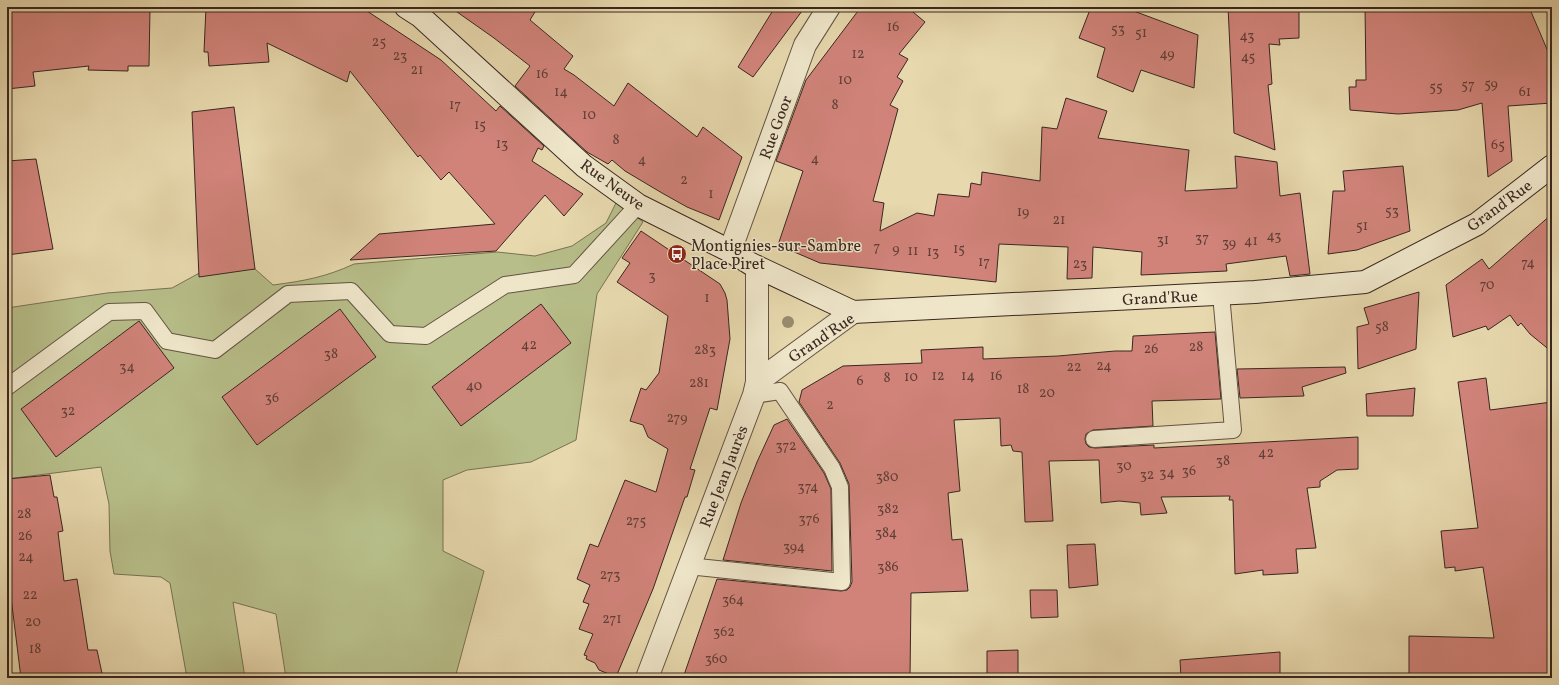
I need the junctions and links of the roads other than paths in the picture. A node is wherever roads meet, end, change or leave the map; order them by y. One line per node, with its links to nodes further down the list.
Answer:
1 (406, 7): 4 (street, Rue Neuve)
2 (829, 7): 5 (street, Rue Goor)
3 (1552, 166): 7 (street, Grand'Rue)
4 (638, 205): 5 (street, Rue Neuve); 9 (lane)
5 (730, 251): 6 (street, Rue Neuve)
6 (757, 267): 8 (street, Rue Neuve); 10 (street, Rue Jean Jaurès)
7 (1221, 294): 8 (street, Grand'Rue); 11 (lane)
8 (853, 312): 10 (street, Grand'Rue)
9 (7, 387)
10 (755, 389): 12 (street, Rue Jean Jaurès); 12 (lane)
11 (1094, 439)
12 (688, 566): 13 (street, Rue Jean Jaurès)
13 (647, 678)

